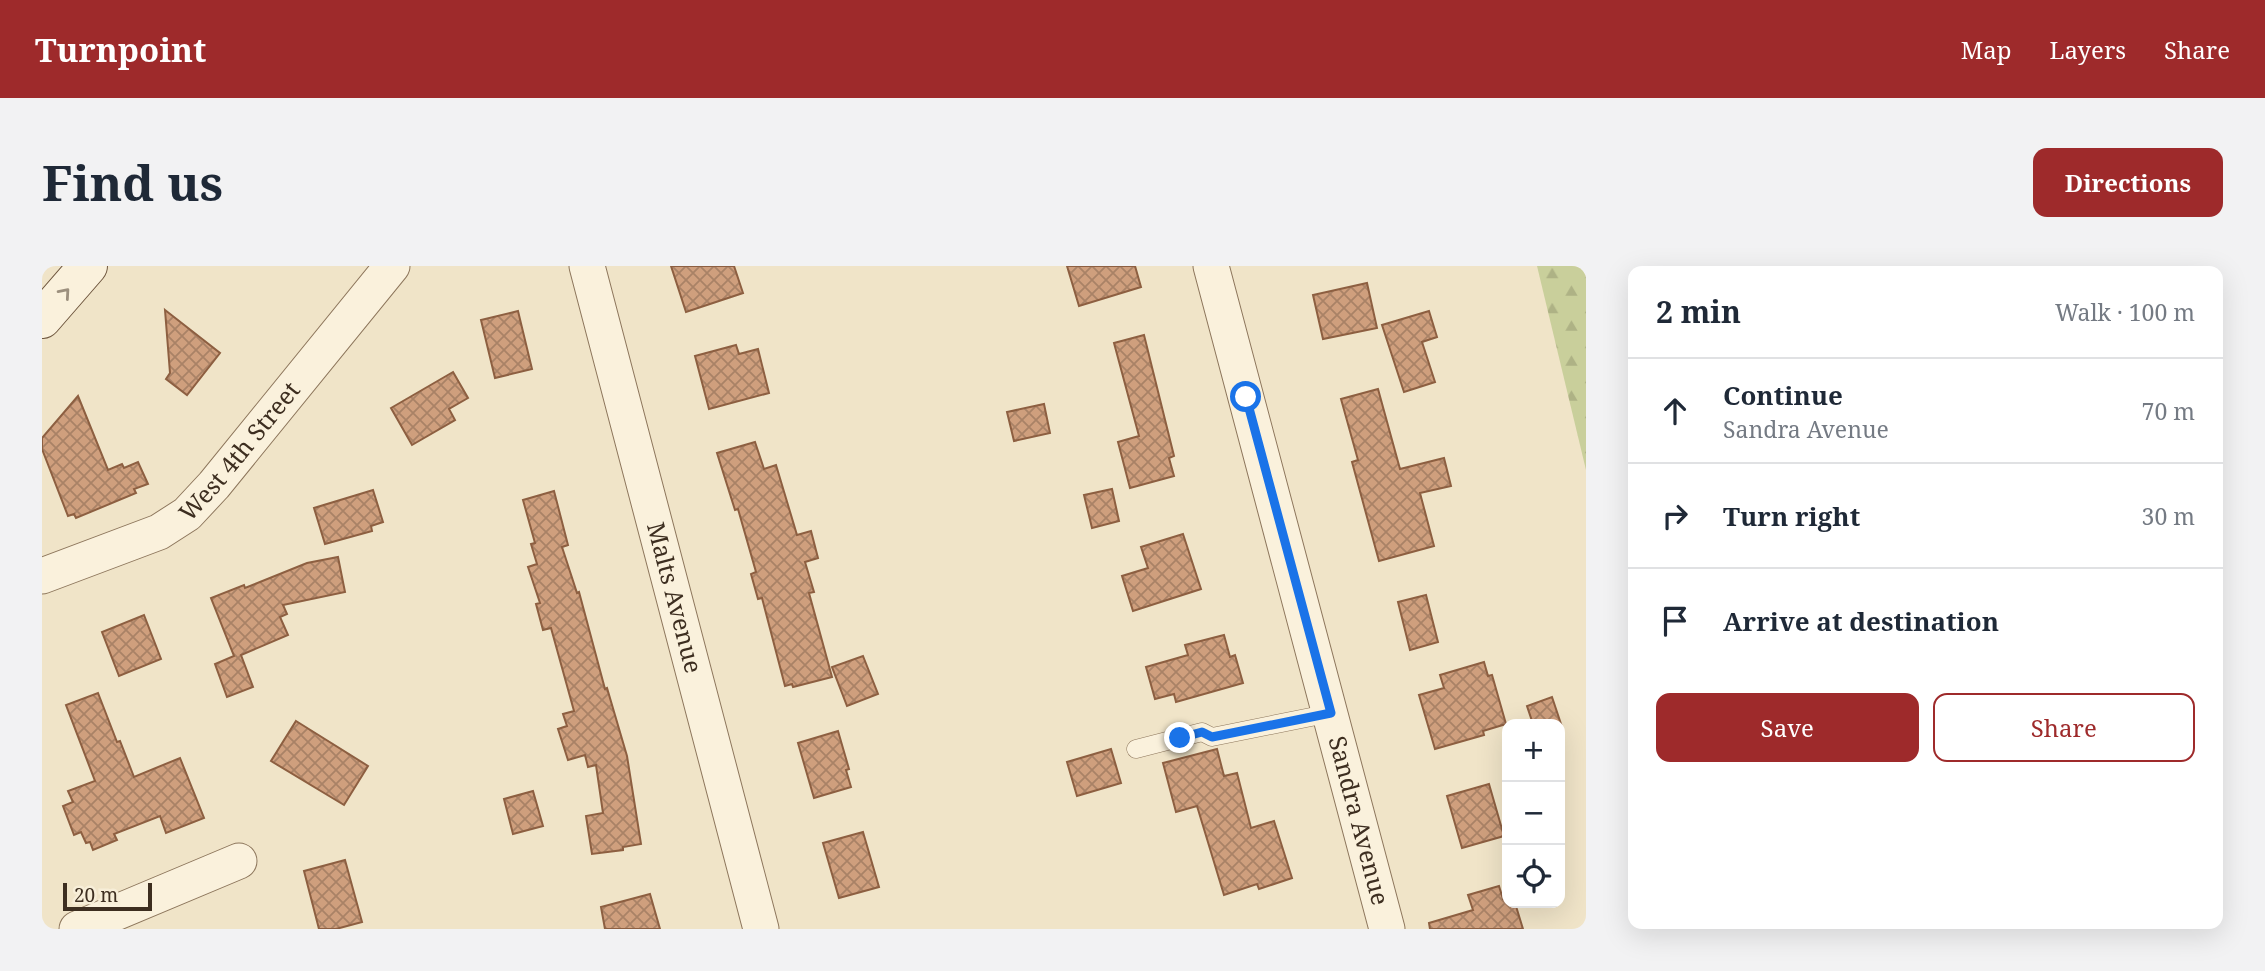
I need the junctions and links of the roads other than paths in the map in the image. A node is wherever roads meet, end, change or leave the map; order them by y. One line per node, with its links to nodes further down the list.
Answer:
1 (88, 266): 5 (main road, one-way to 1)
2 (392, 266): 6 (street, West 4th Street)
3 (587, 266): 11 (street, Malts Avenue)
4 (1211, 266): 7 (street, Sandra Avenue)
5 (42, 319)
6 (42, 576)
7 (1331, 713): 8 (lane); 12 (street, Sandra Avenue)
8 (1136, 749)
9 (239, 861): 10 (street)
10 (77, 929)
11 (761, 929)
12 (1387, 929)

